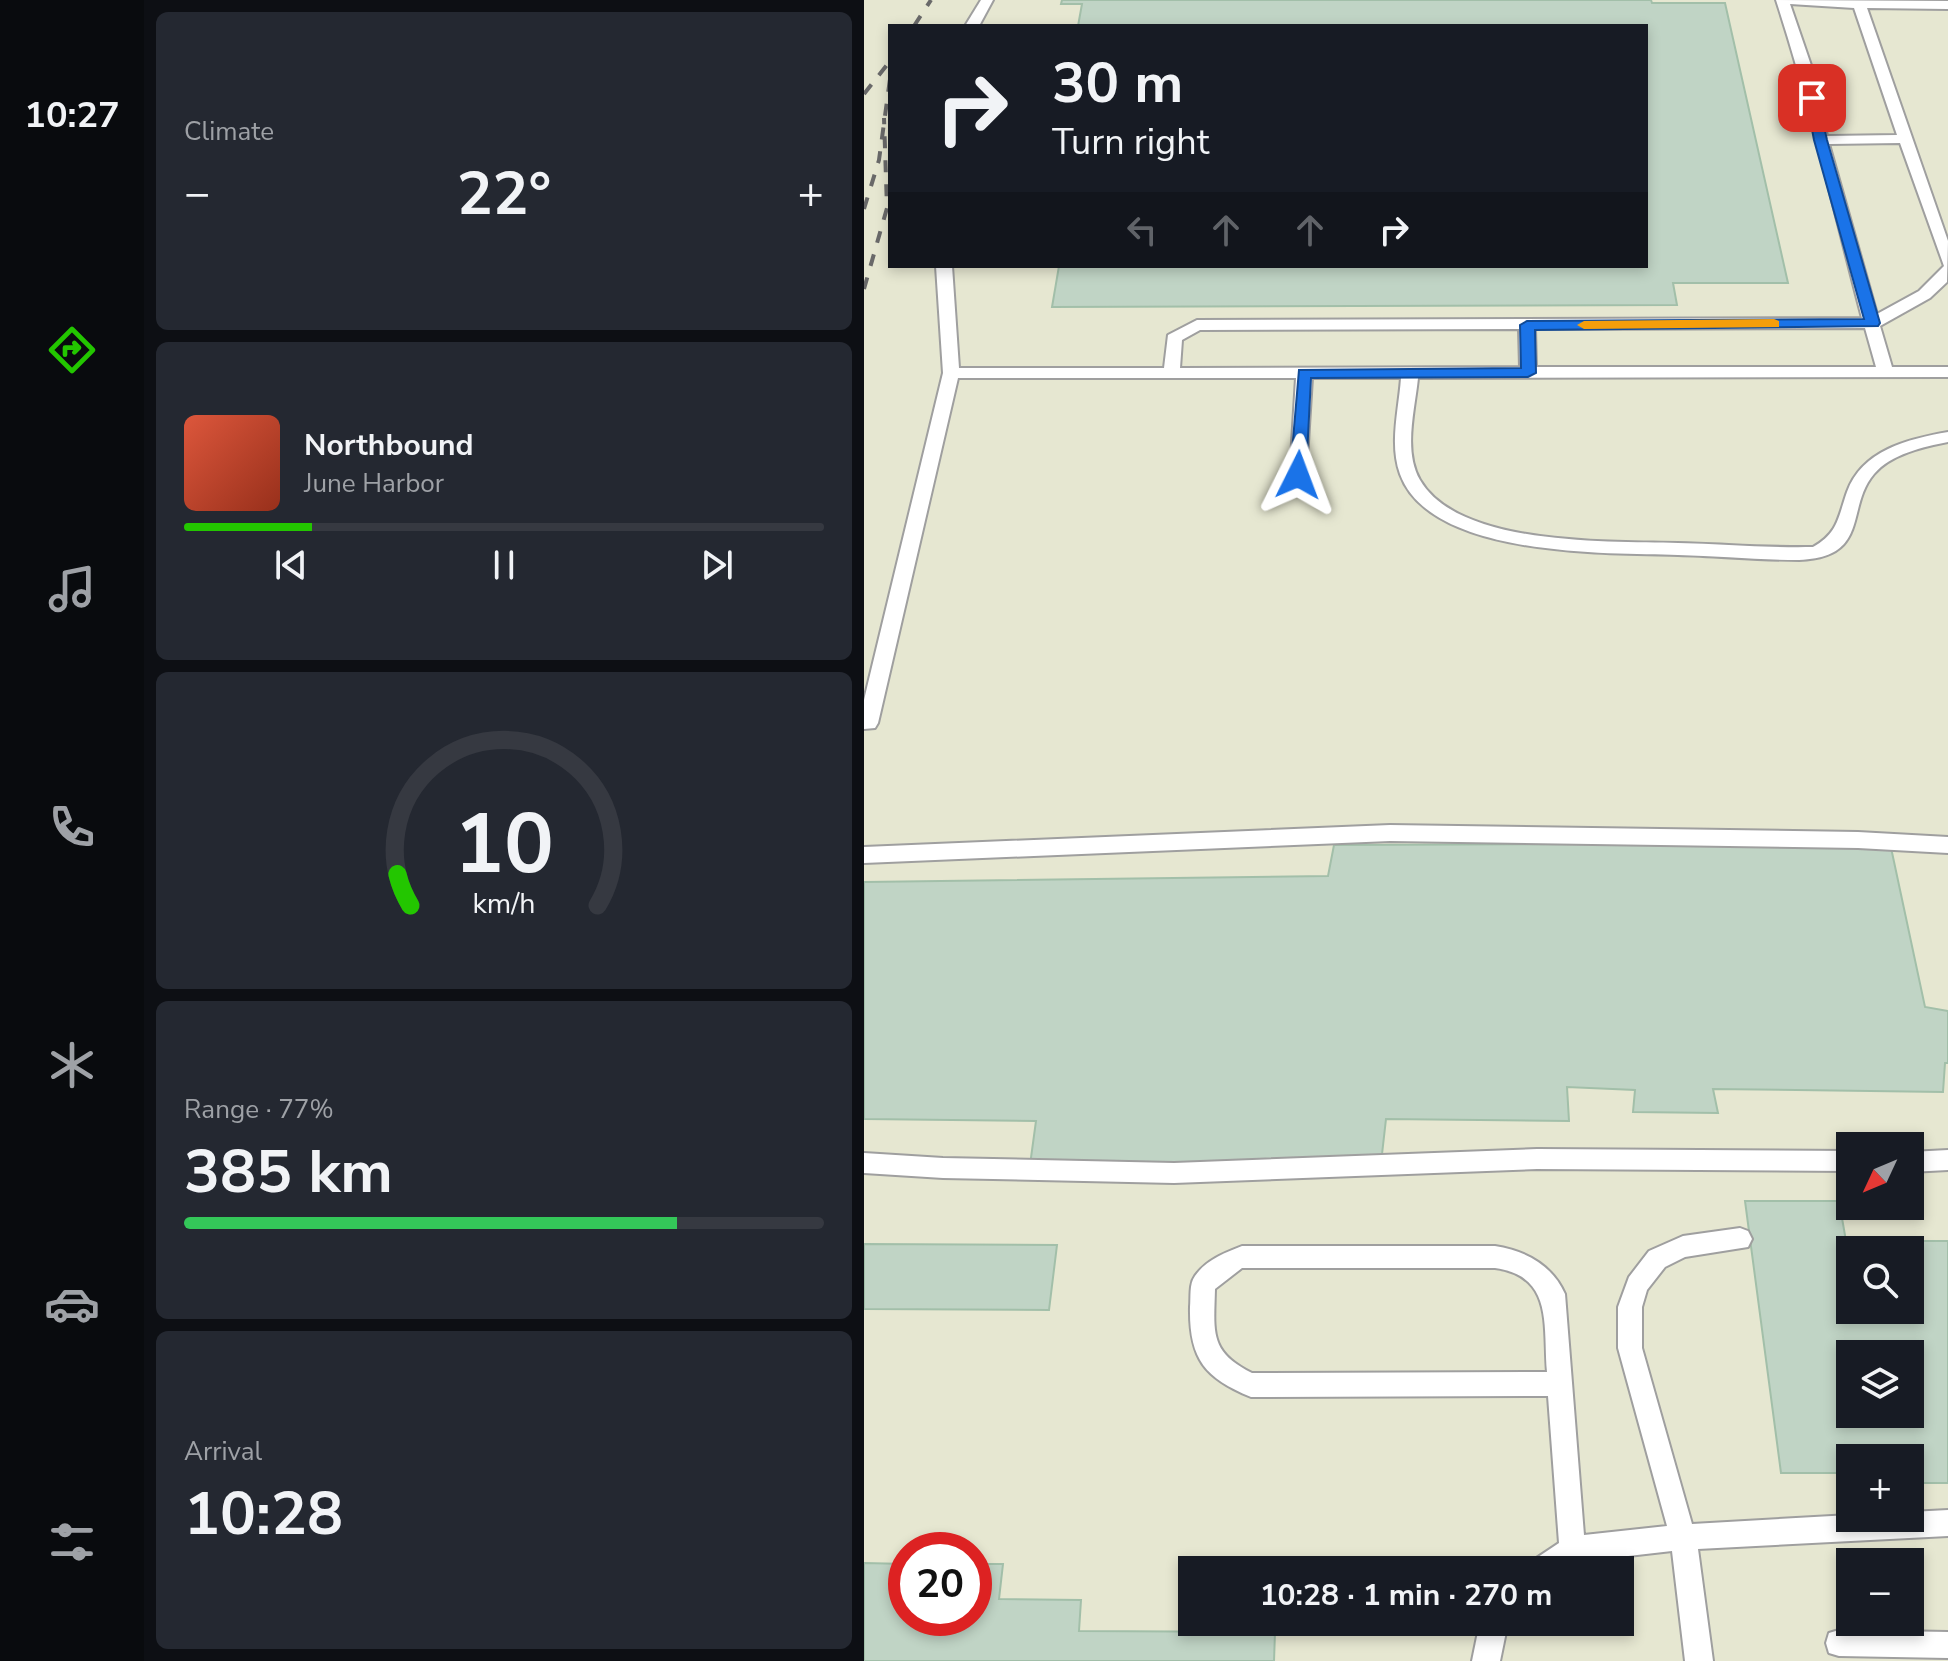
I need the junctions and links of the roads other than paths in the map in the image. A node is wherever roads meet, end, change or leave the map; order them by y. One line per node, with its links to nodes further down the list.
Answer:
1 (987, 0): 6 (lane)
2 (1782, 0): 8 (lane)
3 (1789, 0): 4 (lane)
4 (1859, 4): 5 (lane); 7 (lane)
5 (1948, 5)
6 (973, 24)
7 (1904, 139): 8 (lane); 9 (lane)
8 (1821, 140): 12 (lane)
9 (1948, 263)
10 (944, 268): 16 (lane)
11 (1948, 270): 12 (lane)
12 (1873, 323): 13 (lane); 14 (lane)
13 (1527, 325): 19 (lane); 20 (lane)
14 (1885, 372): 15 (lane); 19 (lane)
15 (1948, 372)
16 (951, 373): 20 (lane); 23 (lane)
17 (1304, 373): 18 (lane); 20 (lane); 22 (lane)
18 (1410, 373): 19 (lane); 21 (lane)
19 (1528, 373)
20 (1172, 374)
21 (1948, 437)
22 (1298, 475)
23 (868, 723)
24 (1948, 845): 25 (lane)
25 (864, 855)
26 (1948, 1160): 28 (lane)
27 (1836, 1161): 29 (lane)
28 (1924, 1161)
29 (864, 1163)
30 (1740, 1239): 33 (lane)
31 (1560, 1384): 31 (lane); 34 (lane)
32 (1948, 1523): 33 (lane)
33 (1683, 1537): 34 (lane); 40 (lane)
34 (1572, 1549): 35 (lane)
35 (1562, 1556)
36 (1490, 1636): 39 (lane)
37 (1839, 1643): 38 (lane)
38 (1948, 1645)
39 (1486, 1661)
40 (1699, 1661)

